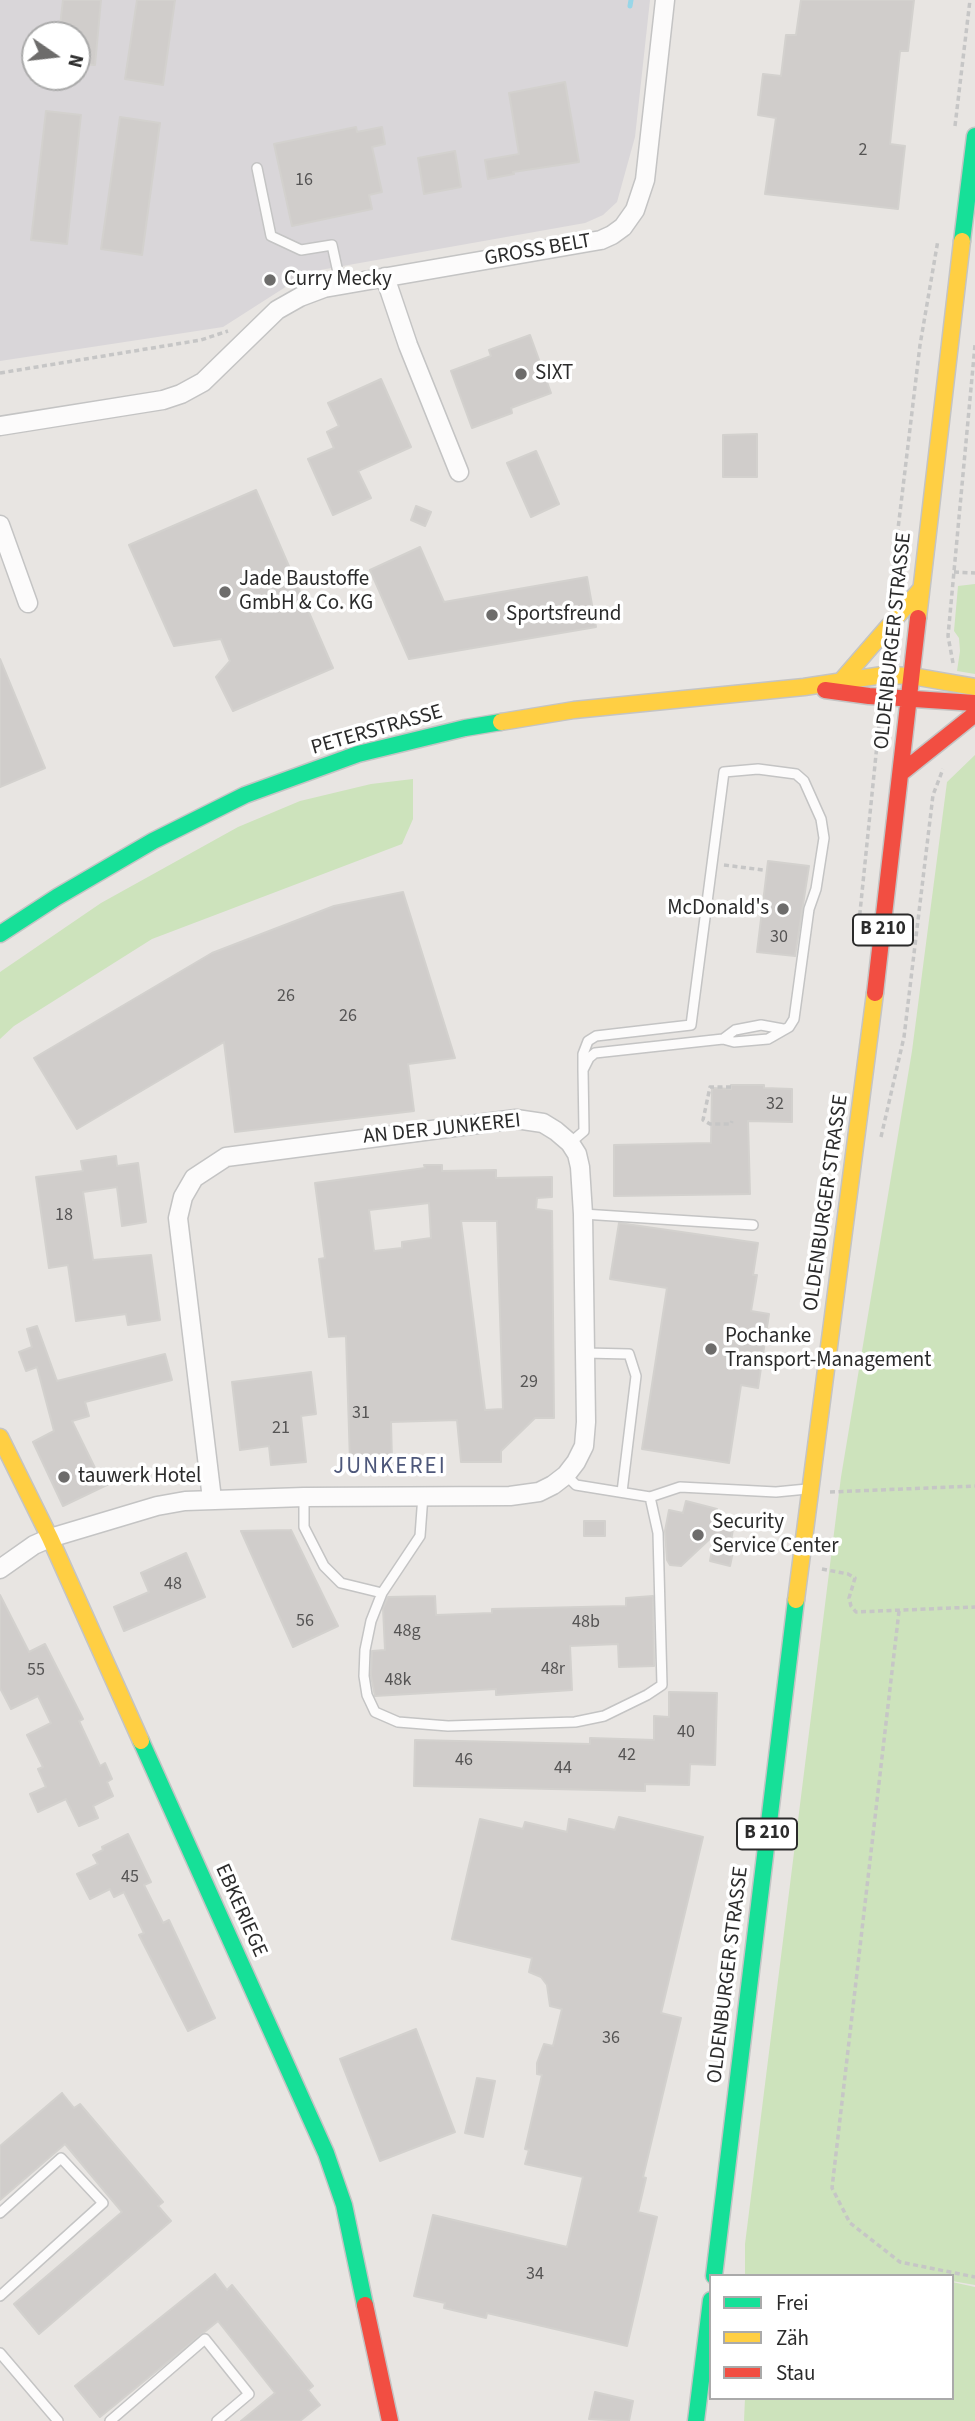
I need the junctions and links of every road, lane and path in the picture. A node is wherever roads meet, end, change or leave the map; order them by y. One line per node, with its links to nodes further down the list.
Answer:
1 (665, 0): 4 (street, GROSS BELT)
2 (975, 136): 14 (main road, OLDENBURGER STRASSE / B 210)
3 (257, 168): 5 (lane)
4 (385, 277): 5 (street, GROSS BELT); 10 (street)
5 (341, 286): 9 (street, GROSS BELT)
6 (235, 329): 8 (path)
7 (975, 345): 12 (path)
8 (0, 373)
9 (0, 426)
10 (459, 471)
11 (0, 526): 15 (street)
12 (954, 572): 13 (path); 18 (path)
13 (975, 573)
14 (920, 590): 16 (main road, OLDENBURGER STRASSE / B 210); 17 (main road)
15 (28, 603)
16 (912, 677): 17 (main road, PETERSTRASSE); 18 (main road, PETERSTRASSE); 21 (main road, OLDENBURGER STRASSE / B 210)
17 (842, 680): 19 (main road, PETERSTRASSE)
18 (951, 682): 20 (main road, PETERSTRASSE)
19 (804, 687): 21 (main road, PETERSTRASSE); 28 (main road, PETERSTRASSE)
20 (975, 687)
21 (909, 698): 22 (main road, PETERSTRASSE); 25 (main road, OLDENBURGER STRASSE / B 210)
22 (975, 703)
23 (975, 714): 25 (main road)
24 (944, 765): 35 (path)
25 (901, 774): 42 (main road, OLDENBURGER STRASSE / B 210)
26 (712, 863): 27 (path); 29 (lane); 31 (lane)
27 (763, 870)
28 (0, 934)
29 (783, 1029): 30 (lane); 30 (lane)
30 (723, 1039): 31 (lane)
31 (583, 1070): 34 (lane)
32 (731, 1087): 33 (path)
33 (732, 1121)
34 (570, 1143): 36 (street); 48 (street, AN DER JUNKEREI)
35 (880, 1143)
36 (583, 1214): 37 (lane); 38 (street)
37 (753, 1225)
38 (585, 1353): 40 (street); 43 (lane)
39 (0, 1437): 49 (main road, EBKERIEGE)
40 (566, 1475): 43 (lane); 45 (street)
41 (975, 1486): 44 (path)
42 (808, 1489): 47 (lane); 56 (main road, OLDENBURGER STRASSE / B 210)
43 (622, 1492): 47 (lane)
44 (830, 1492)
45 (423, 1495): 46 (street); 52 (lane)
46 (304, 1497): 48 (street); 52 (lane)
47 (650, 1497): 52 (lane)
48 (212, 1499): 49 (street)
49 (50, 1538): 50 (street); 64 (main road, EBKERIEGE)
50 (0, 1569)
51 (820, 1569): 54 (path)
52 (382, 1593)
53 (975, 1607): 54 (path)
54 (899, 1611): 57 (path)
55 (0, 2213): 58 (lane)
56 (714, 2274)
57 (975, 2277)
58 (0, 2296)
59 (709, 2316): 65 (main road)
60 (0, 2353): 61 (lane)
61 (58, 2421)
62 (110, 2421): 63 (lane)
63 (218, 2421)
64 (390, 2421)
65 (696, 2421)

